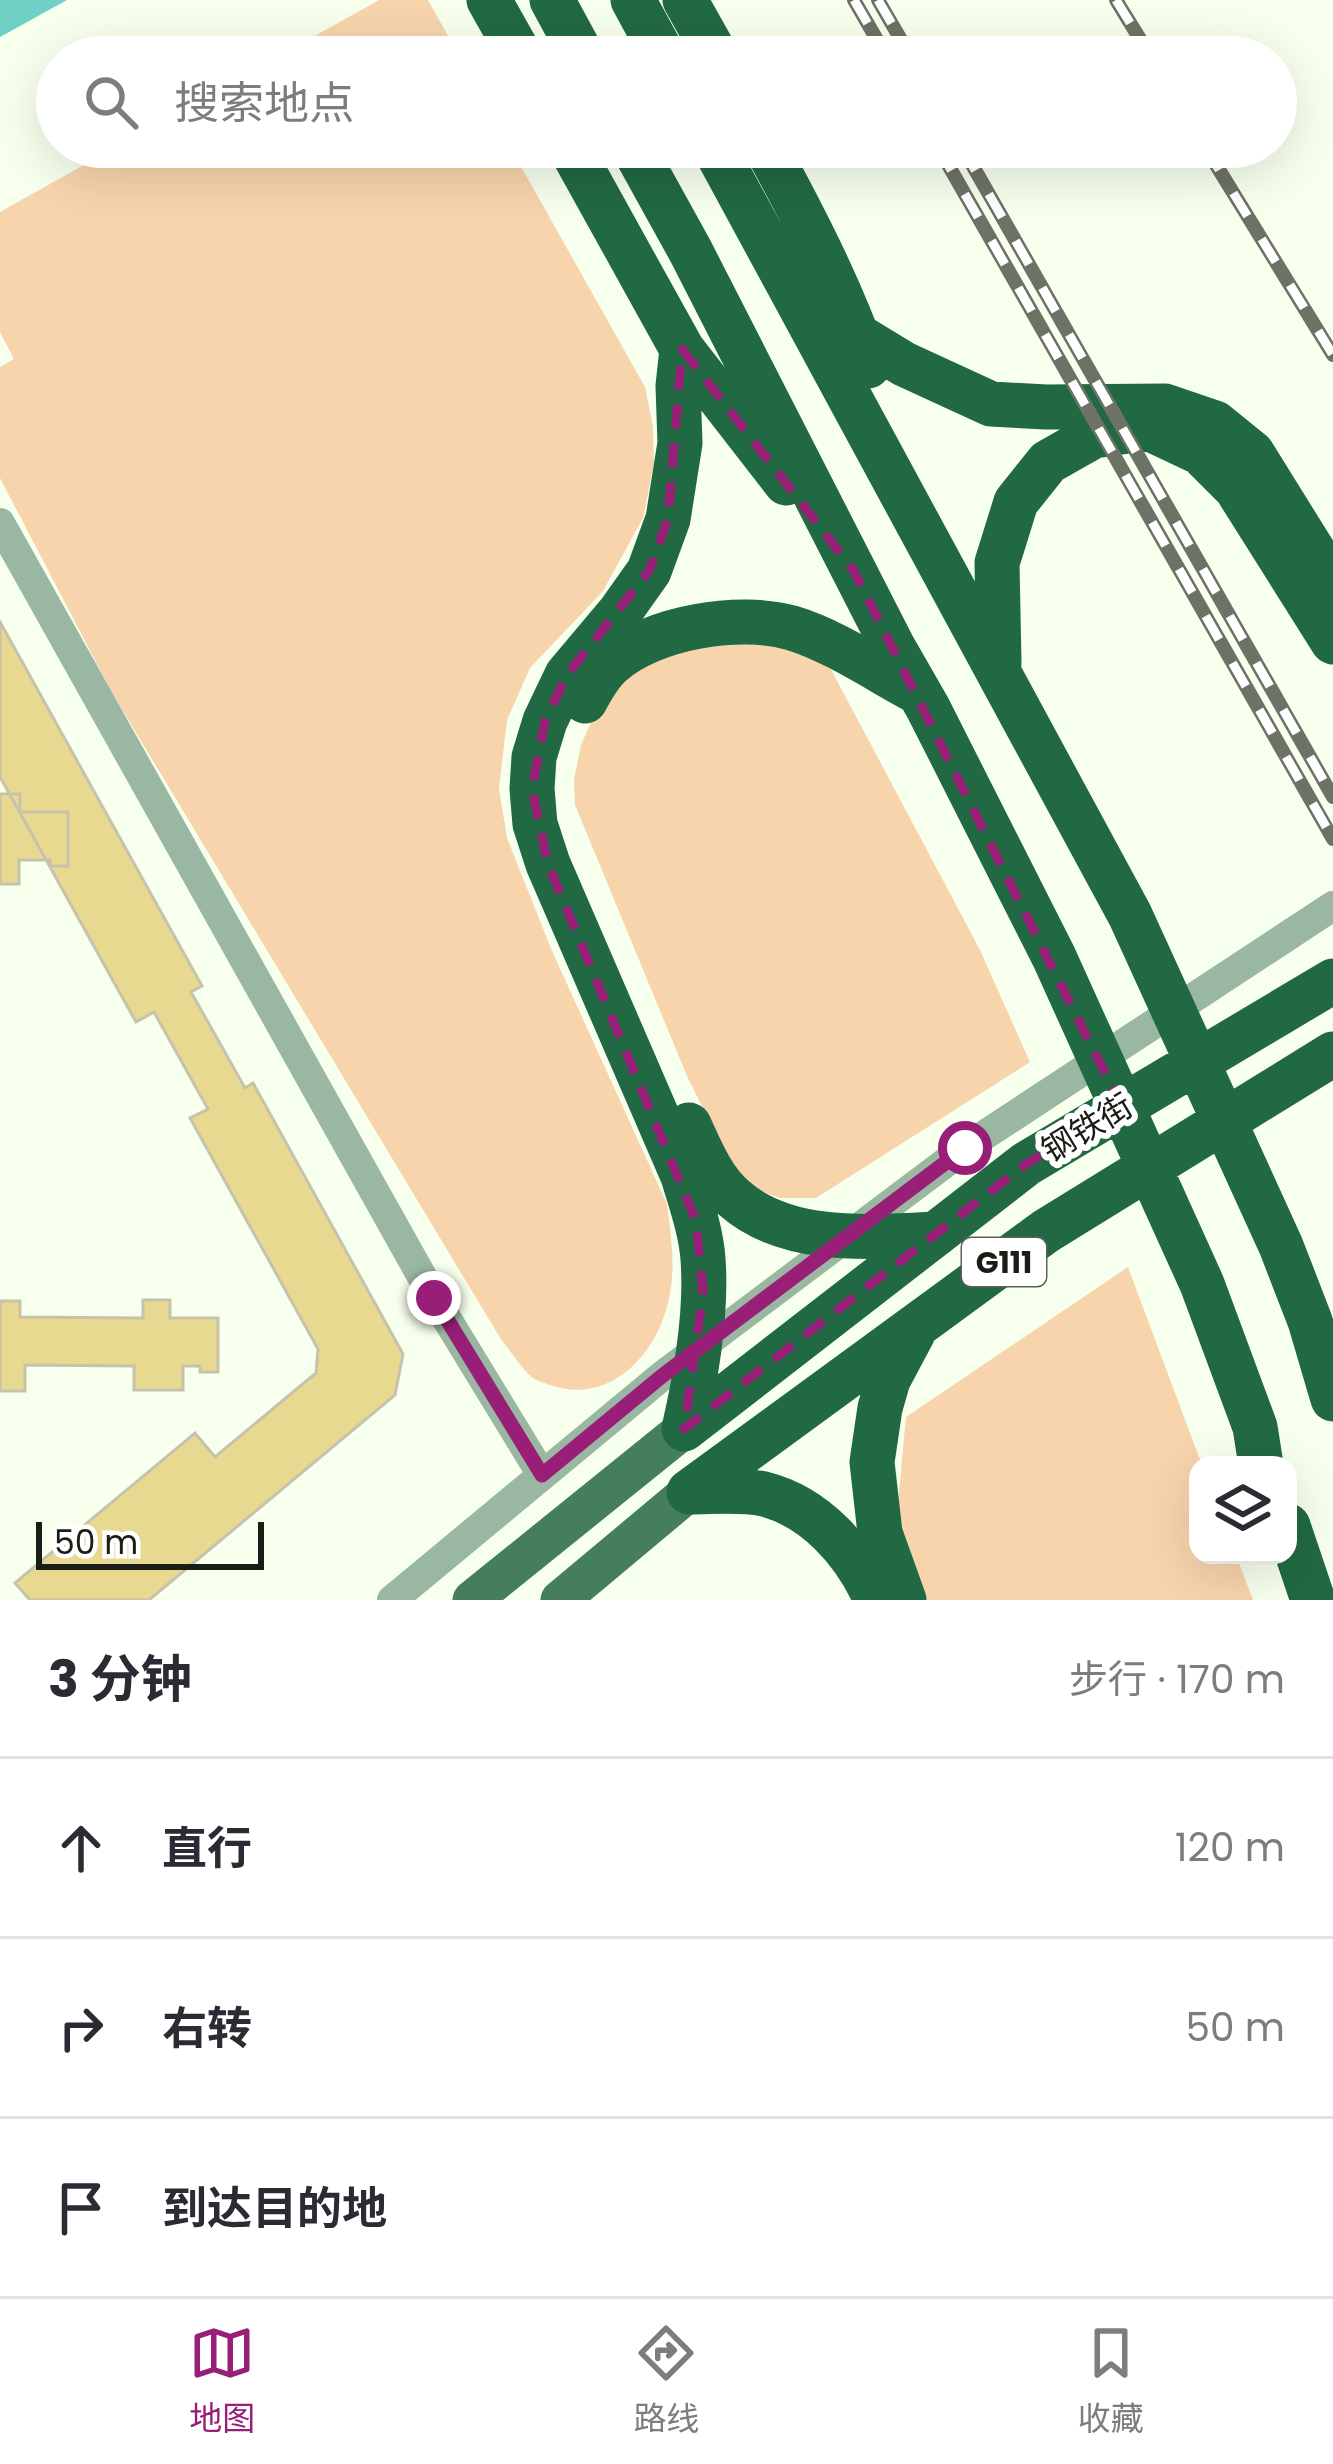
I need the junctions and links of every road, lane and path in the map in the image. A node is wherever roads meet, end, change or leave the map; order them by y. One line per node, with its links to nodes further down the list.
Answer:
1 (489, 0): 5 (highway)
2 (551, 0): 6 (highway)
3 (633, 0): 7 (highway)
4 (686, 0): 8 (highway)
5 (509, 36)
6 (571, 36)
7 (653, 36)
8 (706, 36)
9 (582, 168): 14 (highway)
10 (645, 168): 17 (highway)
11 (726, 168): 16 (highway)
12 (778, 168): 13 (highway)
13 (858, 336): 16 (highway); 18 (highway)
14 (682, 349): 17 (highway); 29 (highway)
15 (0, 523): 33 (street)
16 (924, 533): 20 (highway)
17 (854, 571): 21 (highway)
18 (1333, 583)
19 (1333, 642): 20 (highway)
20 (999, 672): 28 (highway)
21 (920, 694): 26 (highway); 32 (highway)
22 (1333, 906): 26 (street)
23 (1333, 981): 25 (highway, 钢铁街)
24 (1333, 1054): 27 (highway, 钢铁街 / G111)
25 (936, 1234): 26 (highway); 31 (highway, 钢铁街)
26 (848, 1236): 29 (street)
27 (916, 1327): 34 (highway, 钢铁街 / G111); 41 (highway)
28 (1321, 1340): 30 (highway)
29 (698, 1349): 31 (highway); 33 (street)
30 (1333, 1399)
31 (684, 1429): 39 (main road)
32 (1261, 1452)
33 (542, 1475): 38 (street)
34 (689, 1492): 37 (main road); 40 (highway)
35 (1297, 1553): 43 (highway)
36 (1278, 1564): 42 (highway)
37 (577, 1595)
38 (392, 1600)
39 (472, 1600)
40 (876, 1600)
41 (904, 1600)
42 (1284, 1600)
43 (1313, 1600)

